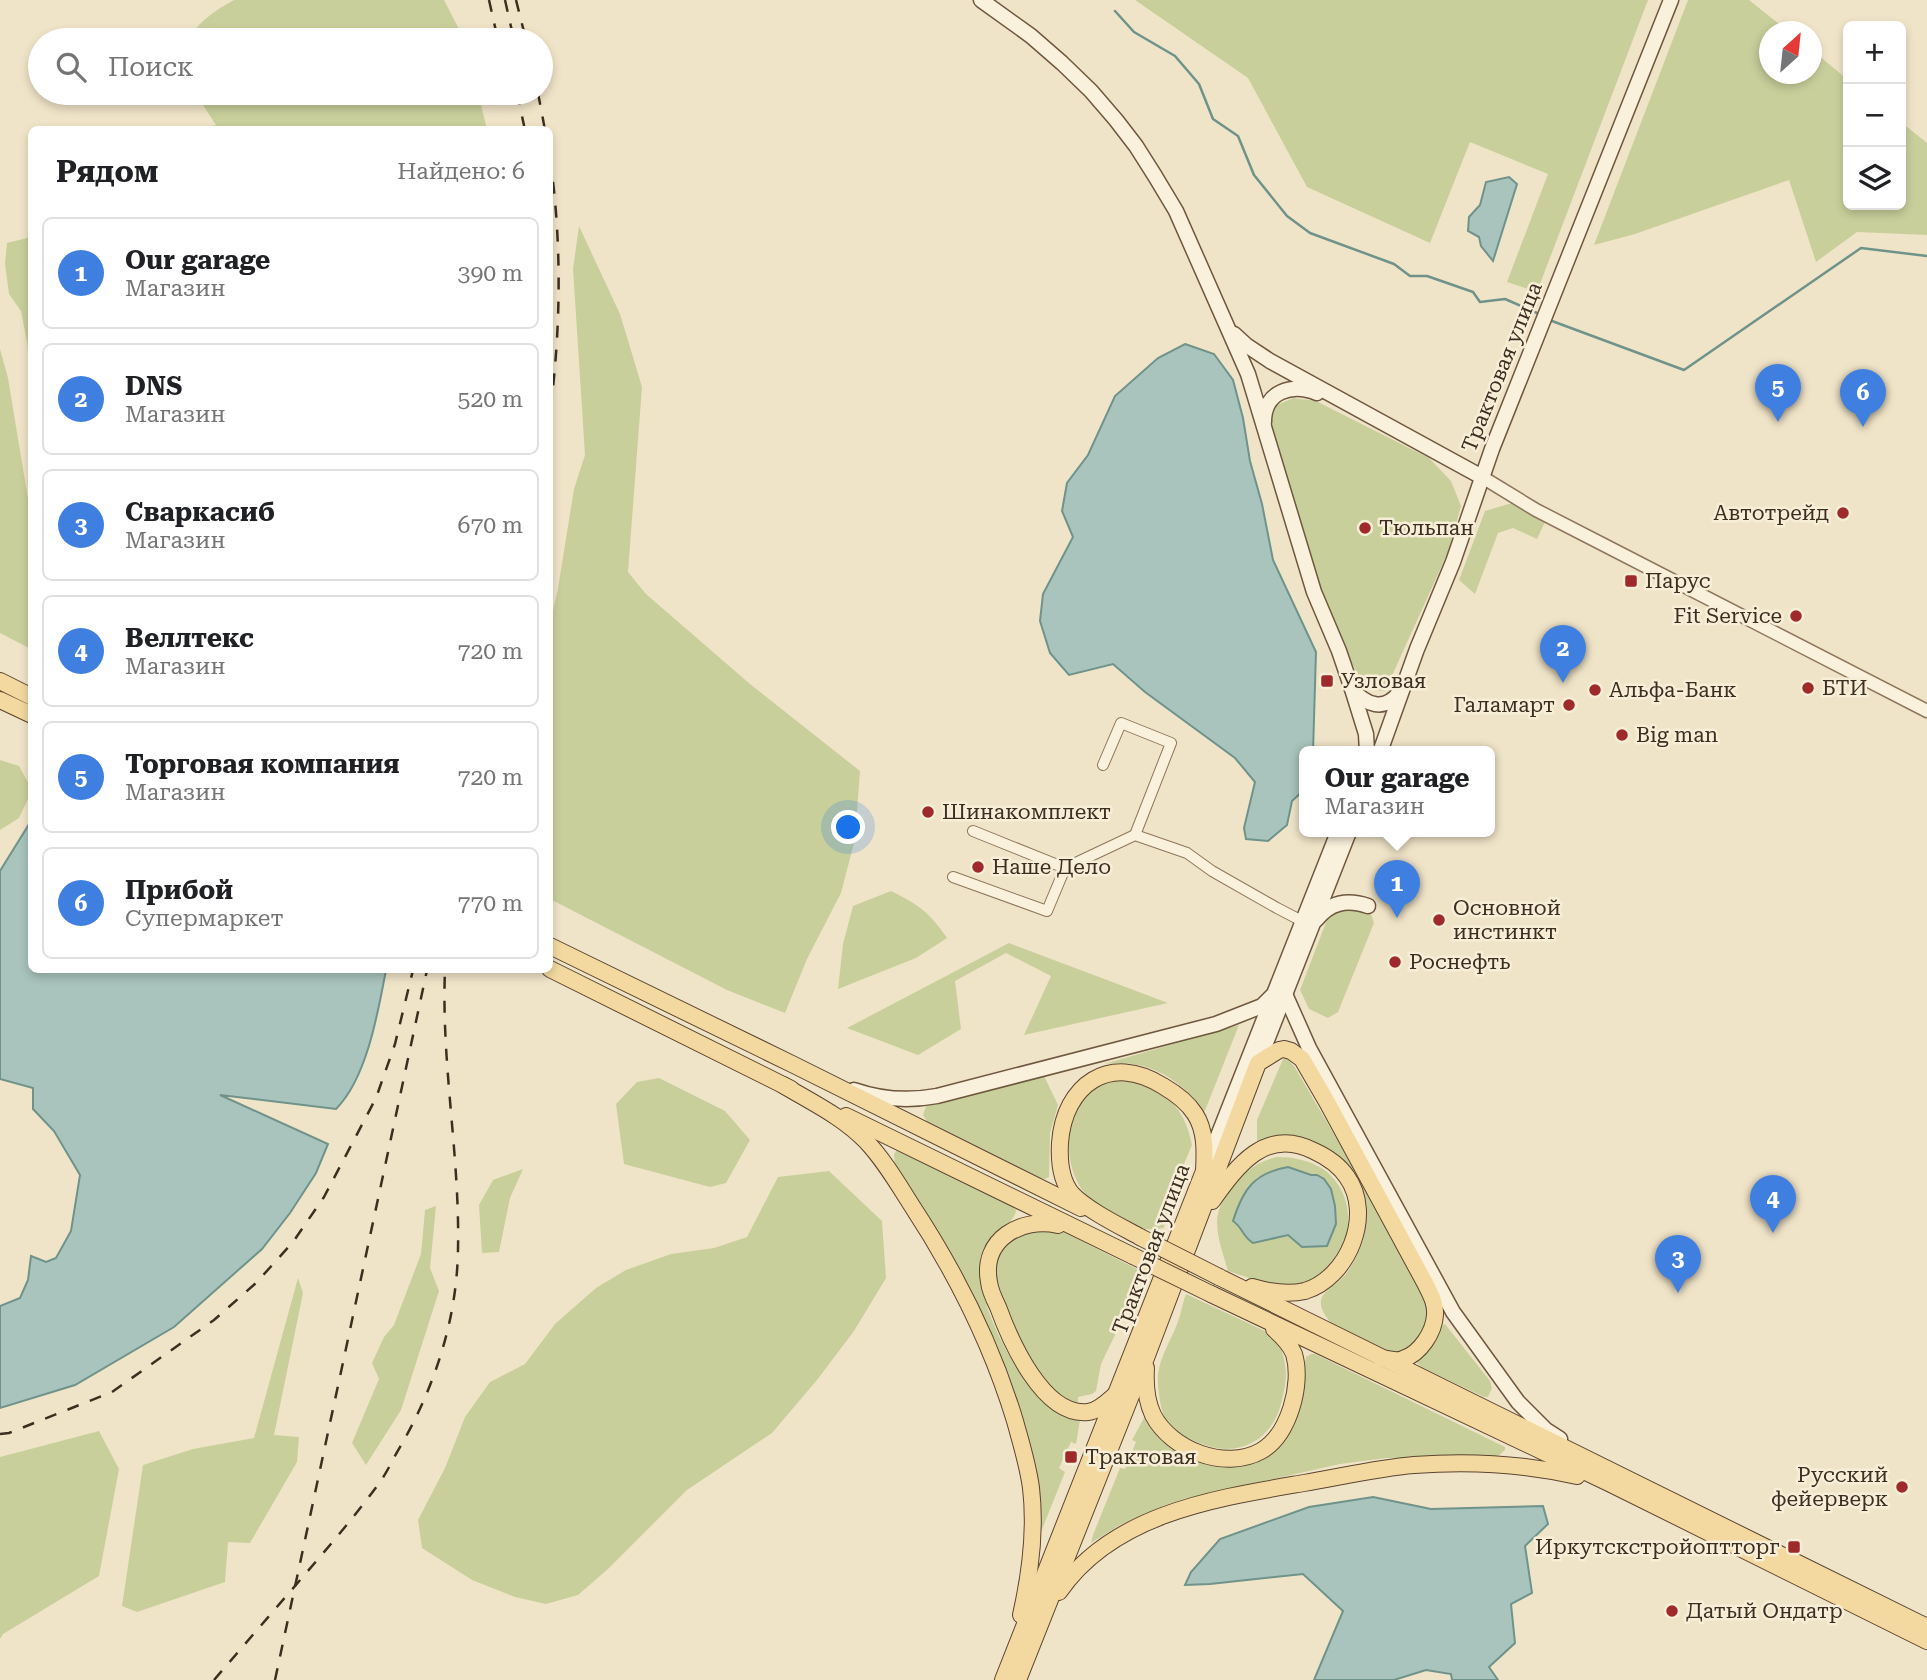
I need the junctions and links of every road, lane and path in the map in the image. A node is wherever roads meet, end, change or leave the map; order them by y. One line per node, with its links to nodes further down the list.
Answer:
1 (981, 0): 3 (main road)
2 (1671, 0): 6 (main road, Трактовая улица)
3 (1227, 325): 4 (main road); 5 (main road)
4 (1354, 407): 5 (main road); 6 (main road)
5 (1265, 427): 9 (main road)
6 (1482, 477): 8 (main road, Трактовая улица); 12 (street)
7 (0, 679): 10 (main road)
8 (1404, 686): 9 (main road); 15 (main road, Трактовая улица)
9 (1352, 689): 14 (main road)
10 (28, 695)
11 (0, 700): 13 (main road)
12 (1927, 711)
13 (28, 713)
14 (1367, 746)
15 (1382, 746)
16 (1103, 765): 18 (street)
17 (973, 831): 21 (street)
18 (1135, 835): 21 (street); 24 (street)
19 (1336, 837): 24 (main road, Трактовая улица)
20 (1347, 837): 24 (main road, Трактовая улица)
21 (1065, 868): 22 (street)
22 (953, 877)
23 (1368, 906): 24 (main road)
24 (1308, 922): 27 (main road, Трактовая улица)
25 (553, 947): 29 (main road)
26 (553, 970): 30 (main road)
27 (1279, 995): 28 (main road, Трактовая улица); 29 (main road); 31 (main road, Трактовая улица); 40 (main road)
28 (1258, 1063): 32 (main road, Трактовая улица); 38 (main road)
29 (792, 1064): 33 (main road)
30 (783, 1085): 34 (main road); 45 (main road)
31 (1204, 1171): 33 (main road); 39 (main road, Трактовая улица)
32 (1197, 1224): 35 (main road); 37 (main road, Трактовая улица)
33 (1140, 1237): 35 (main road, bridge)
34 (1133, 1256): 36 (main road, bridge); 39 (main road)
35 (1219, 1277): 38 (main road)
36 (1261, 1318): 37 (main road); 41 (main road)
37 (1146, 1358): 42 (main road, Трактовая улица)
38 (1381, 1358): 40 (main road)
39 (1117, 1394): 45 (main road, Трактовая улица)
40 (1593, 1461): 43 (main road)
41 (1608, 1483): 42 (main road); 44 (main road)
42 (1040, 1624): 47 (main road, Трактовая улица)
43 (1927, 1627)
44 (1927, 1641)
45 (1012, 1656): 46 (main road, Трактовая улица)
46 (1003, 1680)
47 (1018, 1680)

